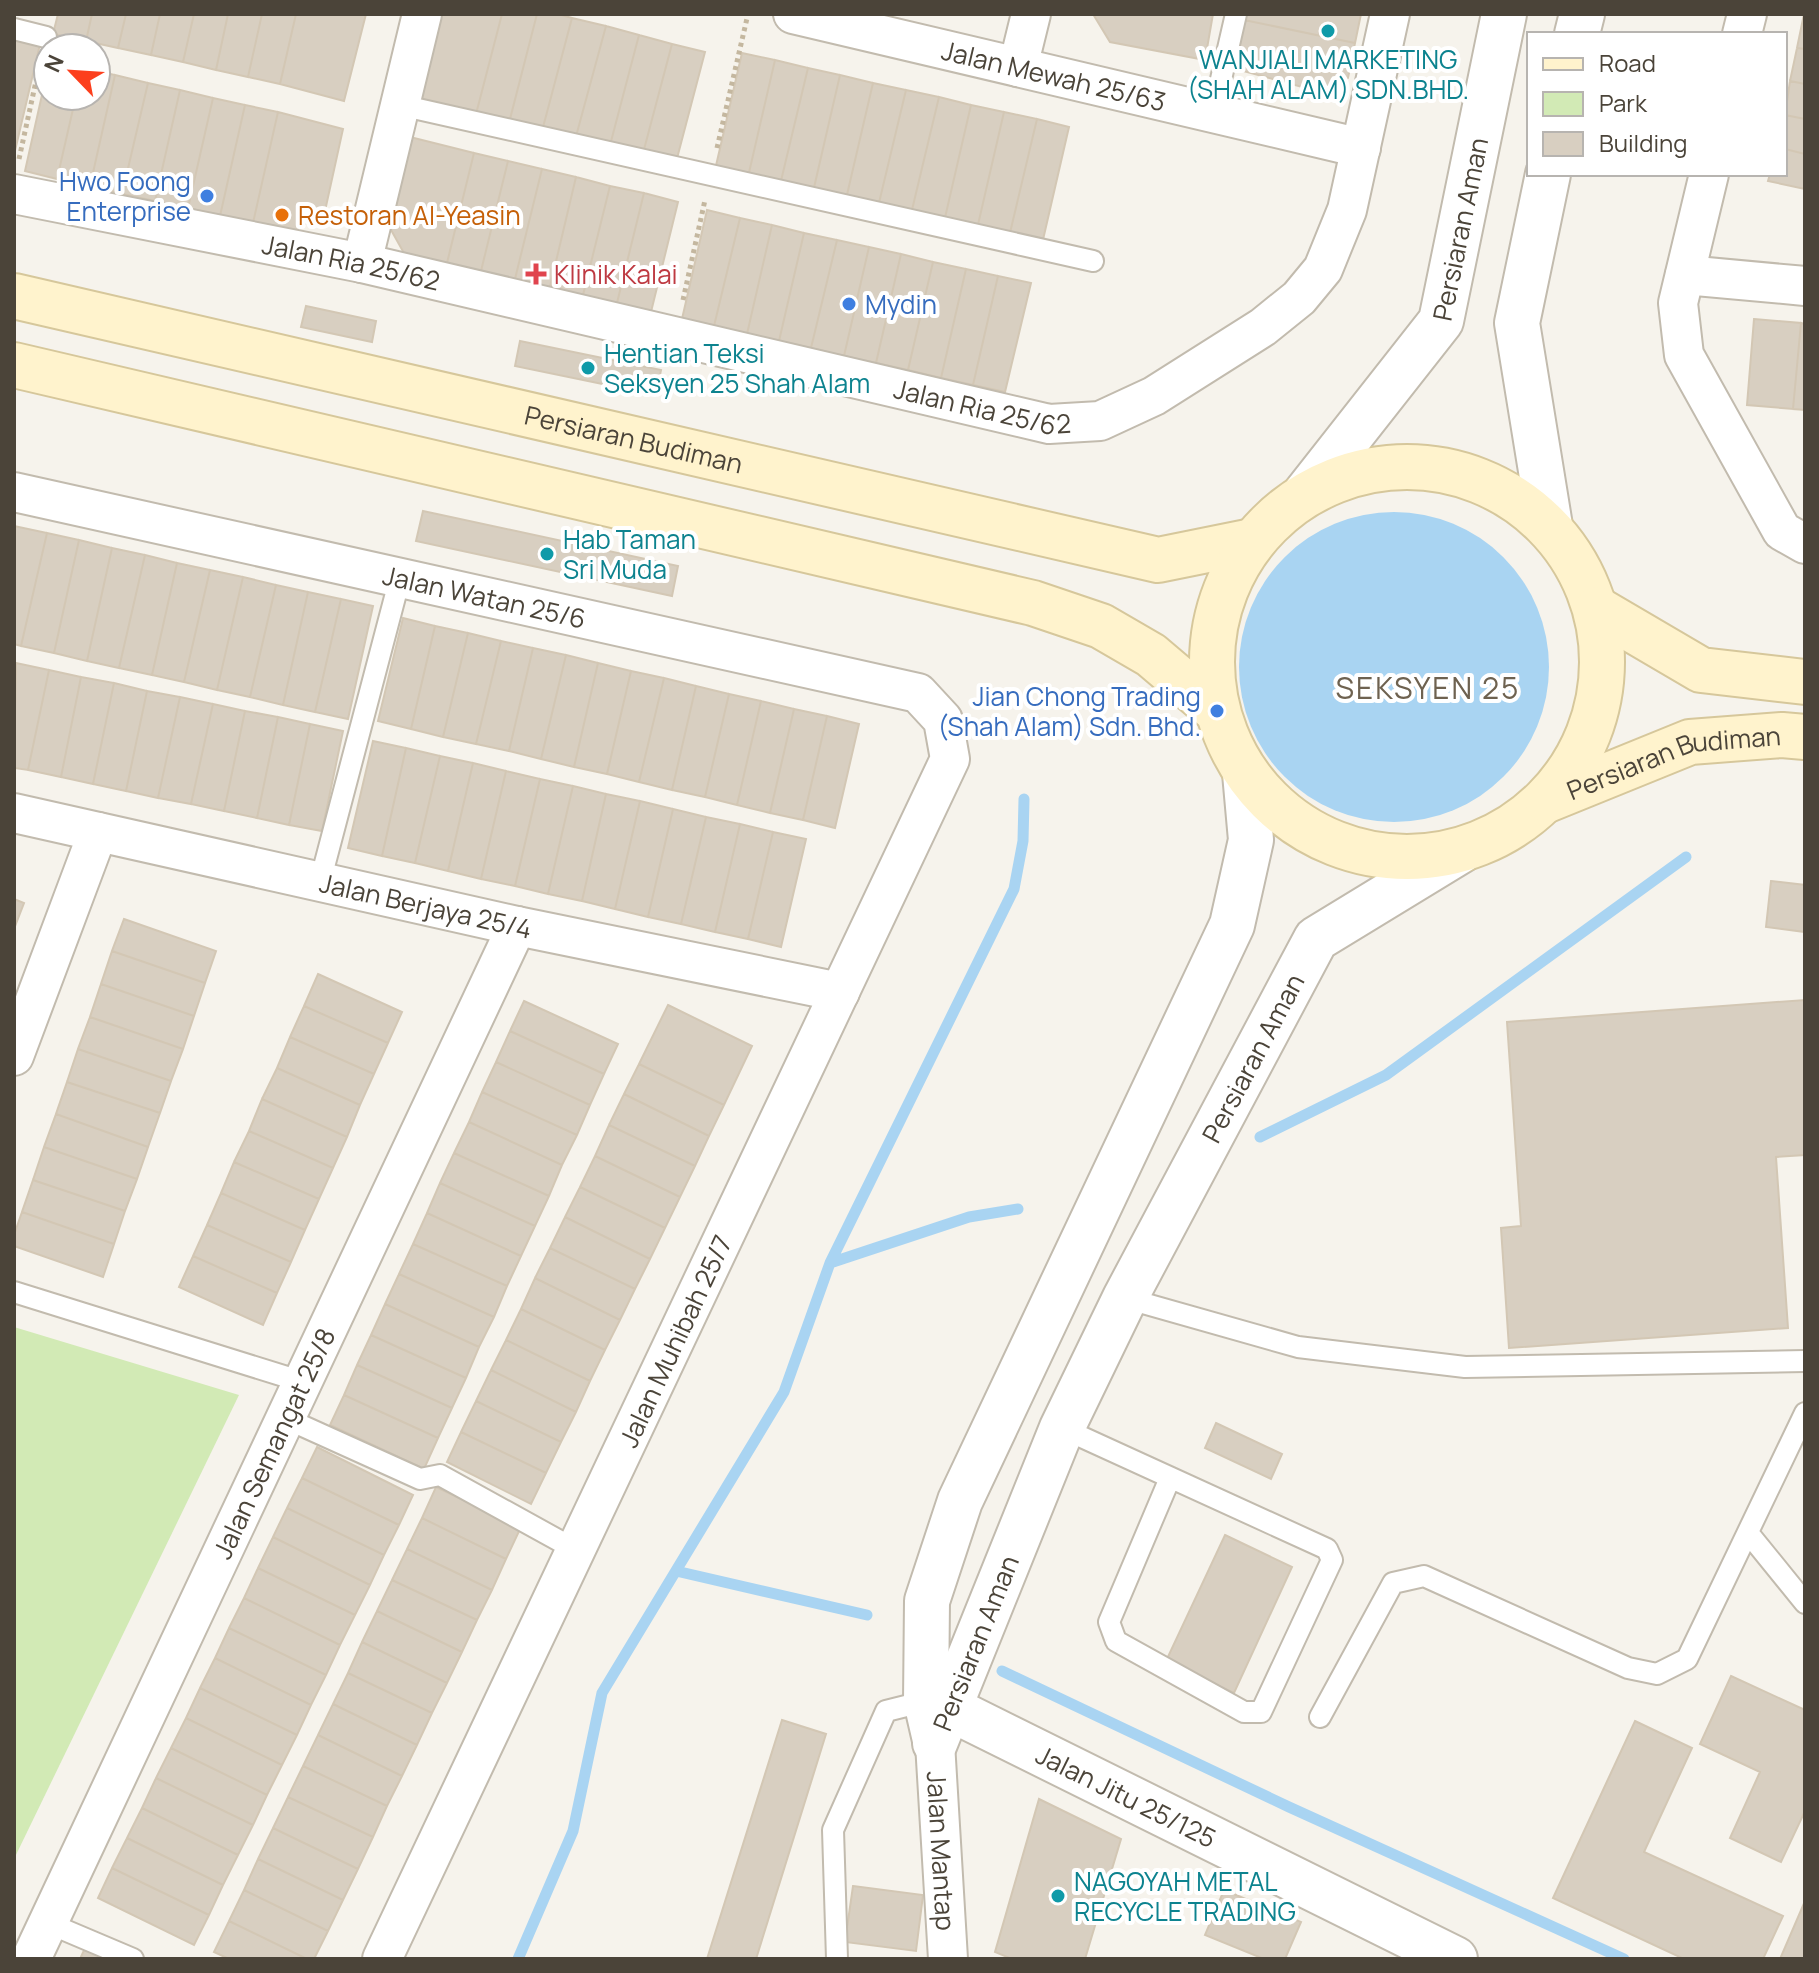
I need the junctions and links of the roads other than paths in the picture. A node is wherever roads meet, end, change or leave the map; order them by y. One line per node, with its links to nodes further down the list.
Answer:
1 (422, 14): 8 (street)
2 (793, 14): 7 (street, Jalan Mewah 25/63)
3 (1031, 14): 7 (street)
4 (1236, 14): 9 (lane)
5 (1390, 14): 10 (street, Jalan Ria 25/62)
6 (1504, 14): 21 (street, Persiaran Aman)
7 (1018, 67): 9 (street, Jalan Mewah 25/63)
8 (400, 105): 14 (lane); 15 (street)
9 (1213, 114): 10 (street, Jalan Mewah 25/63)
10 (1361, 148): 15 (street, Jalan Ria 25/62)
11 (1548, 176): 22 (street)
12 (1709, 176): 16 (street)
13 (16, 181): 15 (street, Jalan Ria 25/62)
14 (1093, 261)
15 (362, 263)
16 (1685, 275): 17 (street); 24 (street)
17 (1805, 286)
18 (14, 296): 23 (main road, Persiaran Budiman)
19 (14, 365): 28 (main road)
20 (14, 492): 25 (street, Jalan Watan 25/6)
21 (1305, 494): 22 (main road); 23 (main road)
22 (1550, 526): 26 (main road)
23 (1252, 541): 28 (main road)
24 (1805, 544)
25 (400, 578): 29 (street, Jalan Watan 25/6); 36 (lane)
26 (1597, 609): 27 (main road); 32 (main road)
27 (1805, 682)
28 (1217, 711): 31 (main road)
29 (943, 720): 38 (street, Jalan Muhibah 25/7)
30 (1805, 737): 32 (main road, Persiaran Budiman)
31 (1245, 773): 35 (main road); 51 (street, Persiaran Aman)
32 (1545, 801): 35 (main road)
33 (14, 813): 34 (street, Jalan Berjaya 25/4)
34 (98, 832): 36 (street, Jalan Berjaya 25/4); 39 (street)
35 (1462, 850): 41 (street, Persiaran Aman)
36 (320, 882): 37 (street, Jalan Berjaya 25/4)
37 (517, 926): 38 (street, Jalan Berjaya 25/4); 43 (street, Jalan Semangat 25/8)
38 (840, 992): 49 (street, Jalan Muhibah 25/7)
39 (14, 1056)
40 (14, 1292): 43 (lane)
41 (1125, 1298): 42 (lane); 46 (street, Persiaran Aman)
42 (1805, 1361)
43 (303, 1382): 45 (street, Jalan Semangat 25/8)
44 (1805, 1413): 48 (lane)
45 (285, 1418): 49 (lane); 53 (street, Jalan Semangat 25/8)
46 (1062, 1428): 47 (lane); 51 (street, Persiaran Aman)
47 (1170, 1478): 47 (lane)
48 (1749, 1534): 50 (lane); 52 (lane)
49 (576, 1550): 56 (street, Jalan Muhibah 25/7)
50 (1805, 1603)
51 (937, 1717): 57 (lane); 58 (street, Jalan Mantap); 59 (street, Jalan Jitu 25/125)
52 (1320, 1717)
53 (48, 1923): 54 (street, Jalan Semangat 25/8); 55 (lane)
54 (31, 1959)
55 (133, 1959)
56 (382, 1959)
57 (837, 1959)
58 (948, 1959)
59 (1455, 1959)

